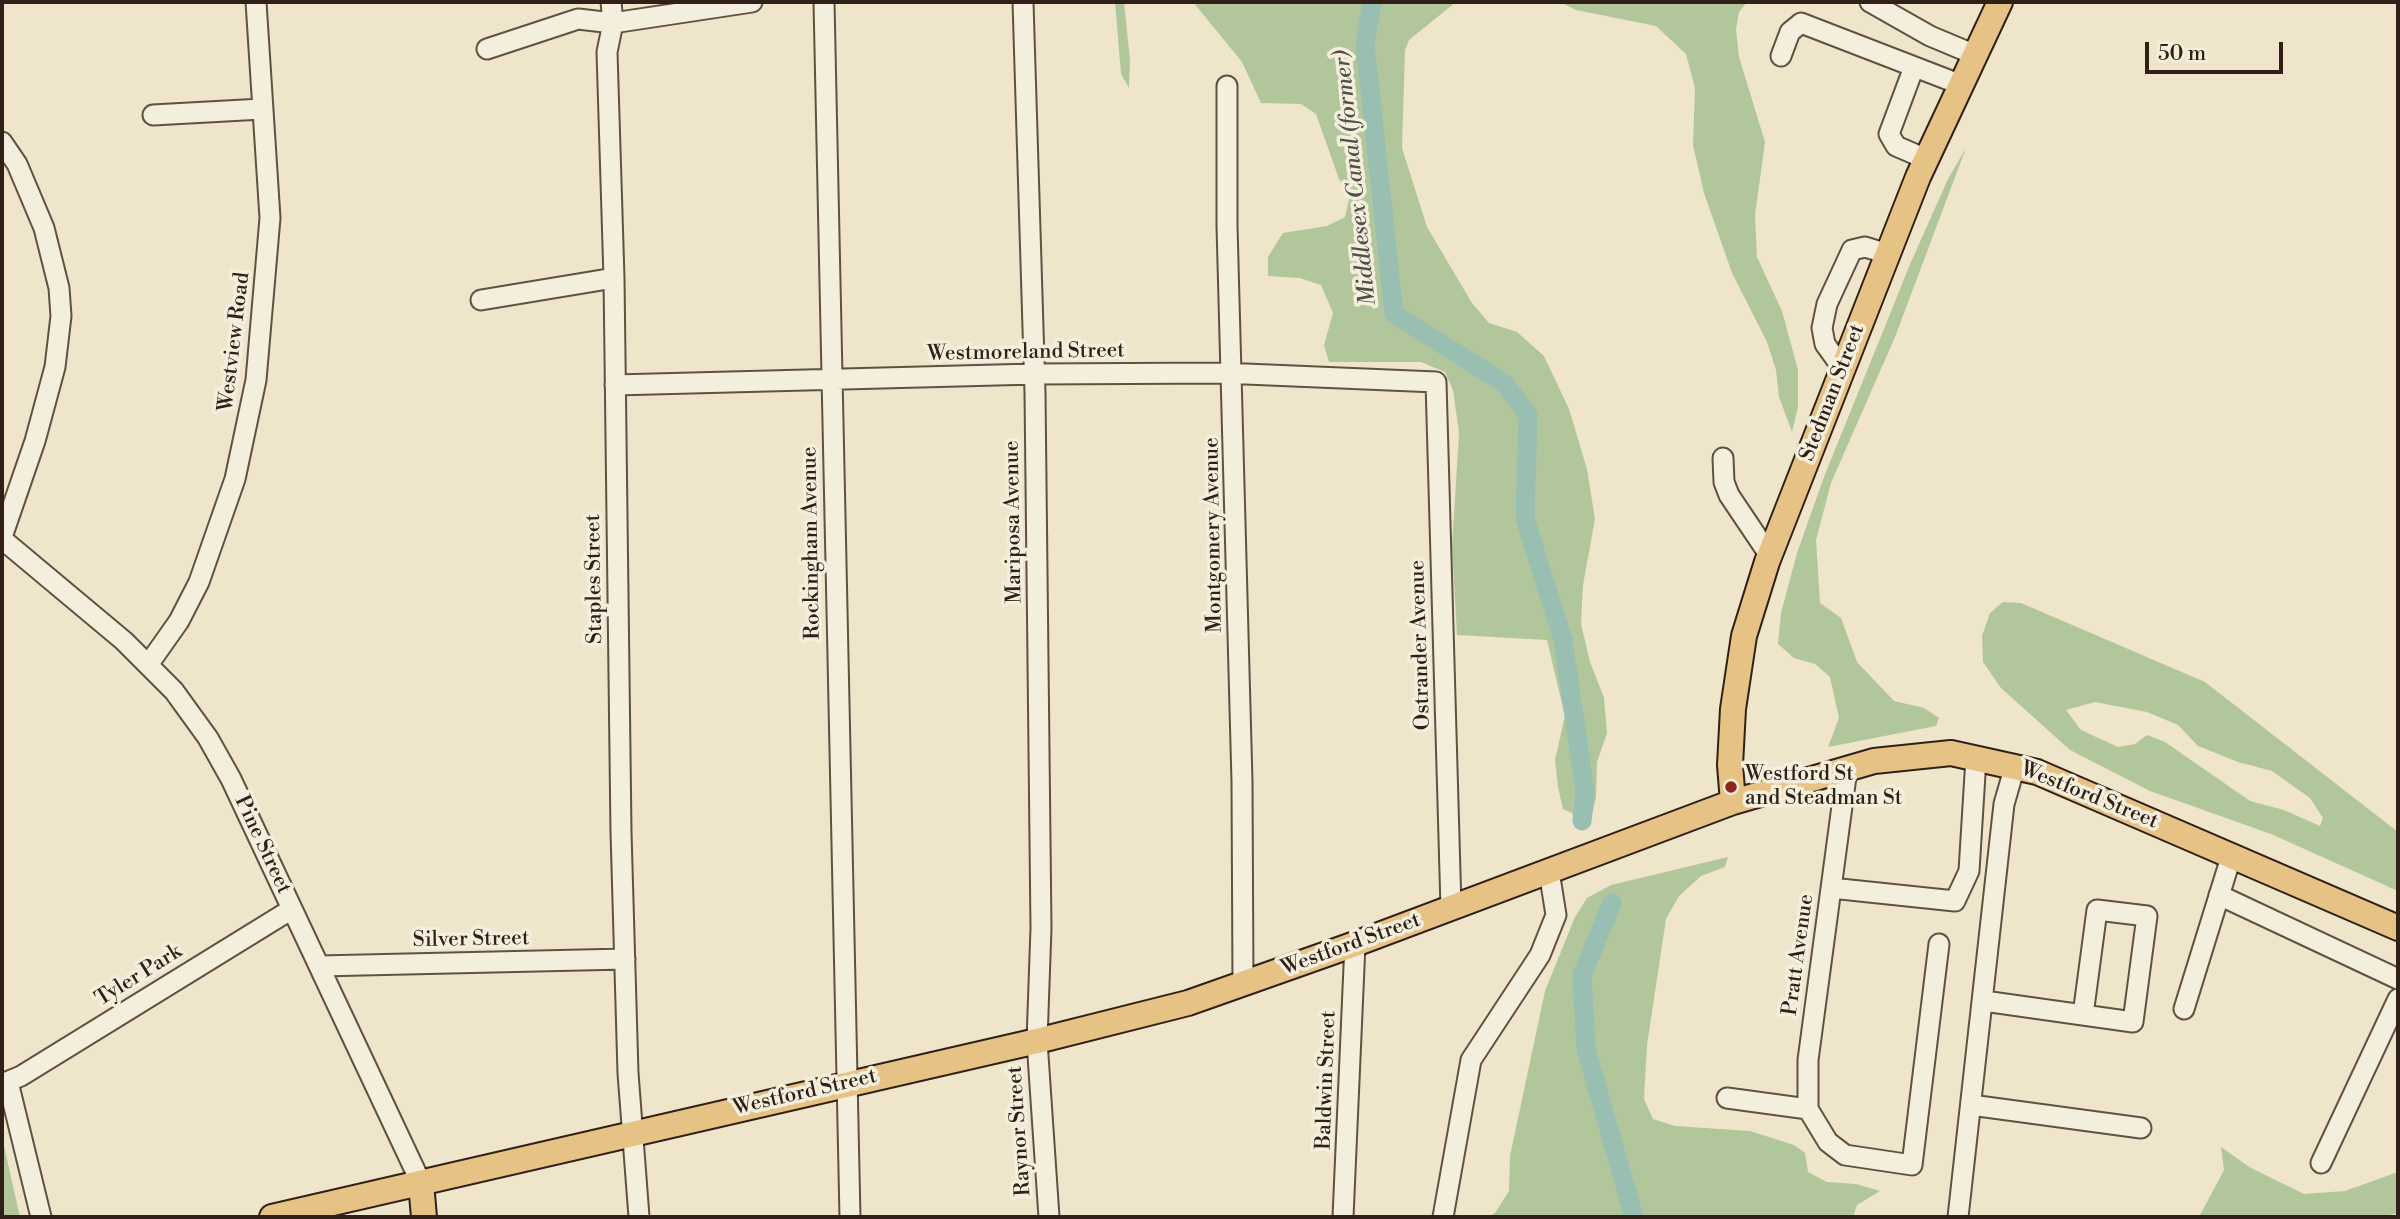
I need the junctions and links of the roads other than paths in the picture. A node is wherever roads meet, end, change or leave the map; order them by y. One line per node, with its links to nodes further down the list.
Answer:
1 (256, 2): 15 (street, Westview Road)
2 (611, 2): 8 (street, Staples Street)
3 (752, 2): 8 (street)
4 (824, 2): 25 (street, Rockingham Avenue)
5 (1023, 2): 23 (street, Mariposa Avenue)
6 (1870, 2): 10 (street)
7 (2000, 2): 10 (main road, Stedman Street)
8 (613, 23): 9 (street); 20 (street, Staples Street)
9 (486, 49)
10 (1973, 54): 13 (main road, Stedman Street)
11 (1780, 56): 12 (street)
12 (1914, 66): 13 (street); 18 (street)
13 (1959, 84): 18 (main road, Stedman Street)
14 (1227, 86): 24 (street, Montgomery Avenue)
15 (262, 109): 16 (street); 31 (street, Westview Road)
16 (153, 114)
17 (2, 142): 29 (street)
18 (1926, 159): 19 (main road, Stedman Street)
19 (1888, 254): 22 (main road, Stedman Street); 22 (street)
20 (614, 278): 21 (street); 27 (street, Staples Street)
21 (481, 300)
22 (1843, 369): 30 (main road, Stedman Street)
23 (1035, 374): 24 (street, Westmoreland Street); 25 (street, Westmoreland Street); 53 (street, Mariposa Avenue)
24 (1233, 374): 26 (street, Westmoreland Street); 48 (street, Montgomery Avenue)
25 (832, 379): 27 (street, Westmoreland Street); 55 (street, Rockingham Avenue)
26 (1436, 382): 40 (street, Ostrander Avenue)
27 (615, 385): 45 (street, Staples Street)
28 (1723, 458): 30 (street)
29 (2, 538): 31 (street, Pine Street)
30 (1770, 556): 35 (main road, Stedman Street)
31 (148, 665): 41 (street, Pine Street)
32 (1976, 758): 33 (main road, Westford Street); 34 (main road, Westford Street); 38 (street)
33 (2015, 766): 36 (main road, Westford Street); 50 (street)
34 (1847, 769): 35 (main road, Westford Street); 38 (street, Pratt Avenue)
35 (1733, 802): 37 (main road, Westford Street)
36 (2232, 855): 39 (street); 42 (main road, Westford Street)
37 (1549, 871): 40 (main road, Westford Street); 70 (street)
38 (1831, 888): 58 (street, Pratt Avenue)
39 (2219, 895): 47 (street); 51 (street)
40 (1451, 908): 43 (main road, Westford Street)
41 (292, 909): 46 (street, Pine Street); 54 (street, Tyler Park)
42 (2398, 928)
43 (1355, 944): 48 (main road, Westford Street); 69 (street, Baldwin Street)
44 (1939, 944): 58 (street)
45 (625, 959): 46 (street, Silver Street); 60 (street, Staples Street)
46 (319, 966): 62 (street, Pine Street)
47 (2398, 979)
48 (1243, 983): 53 (main road, Westford Street)
49 (2398, 999): 61 (street)
50 (1984, 1001): 52 (street); 57 (street)
51 (2184, 1009)
52 (2083, 1015): 52 (street)
53 (1037, 1041): 55 (main road, Westford Street); 68 (street, Raynor Street)
54 (5, 1083): 63 (street, Tyler Park)
55 (845, 1083): 60 (main road, Westford Street); 67 (street, Rockingham Avenue)
56 (1727, 1098): 58 (street)
57 (1971, 1105): 59 (street); 71 (street)
58 (1808, 1109)
59 (2141, 1129)
60 (632, 1134): 62 (main road, Westford Street); 66 (street, Staples Street)
61 (2321, 1163)
62 (421, 1183): 64 (main road, Westford Street); 65 (main road, Pine Street)
63 (41, 1217)
64 (272, 1217)
65 (424, 1217)
66 (639, 1217)
67 (850, 1217)
68 (1049, 1217)
69 (1343, 1217)
70 (1443, 1217)
71 (1964, 1217)

